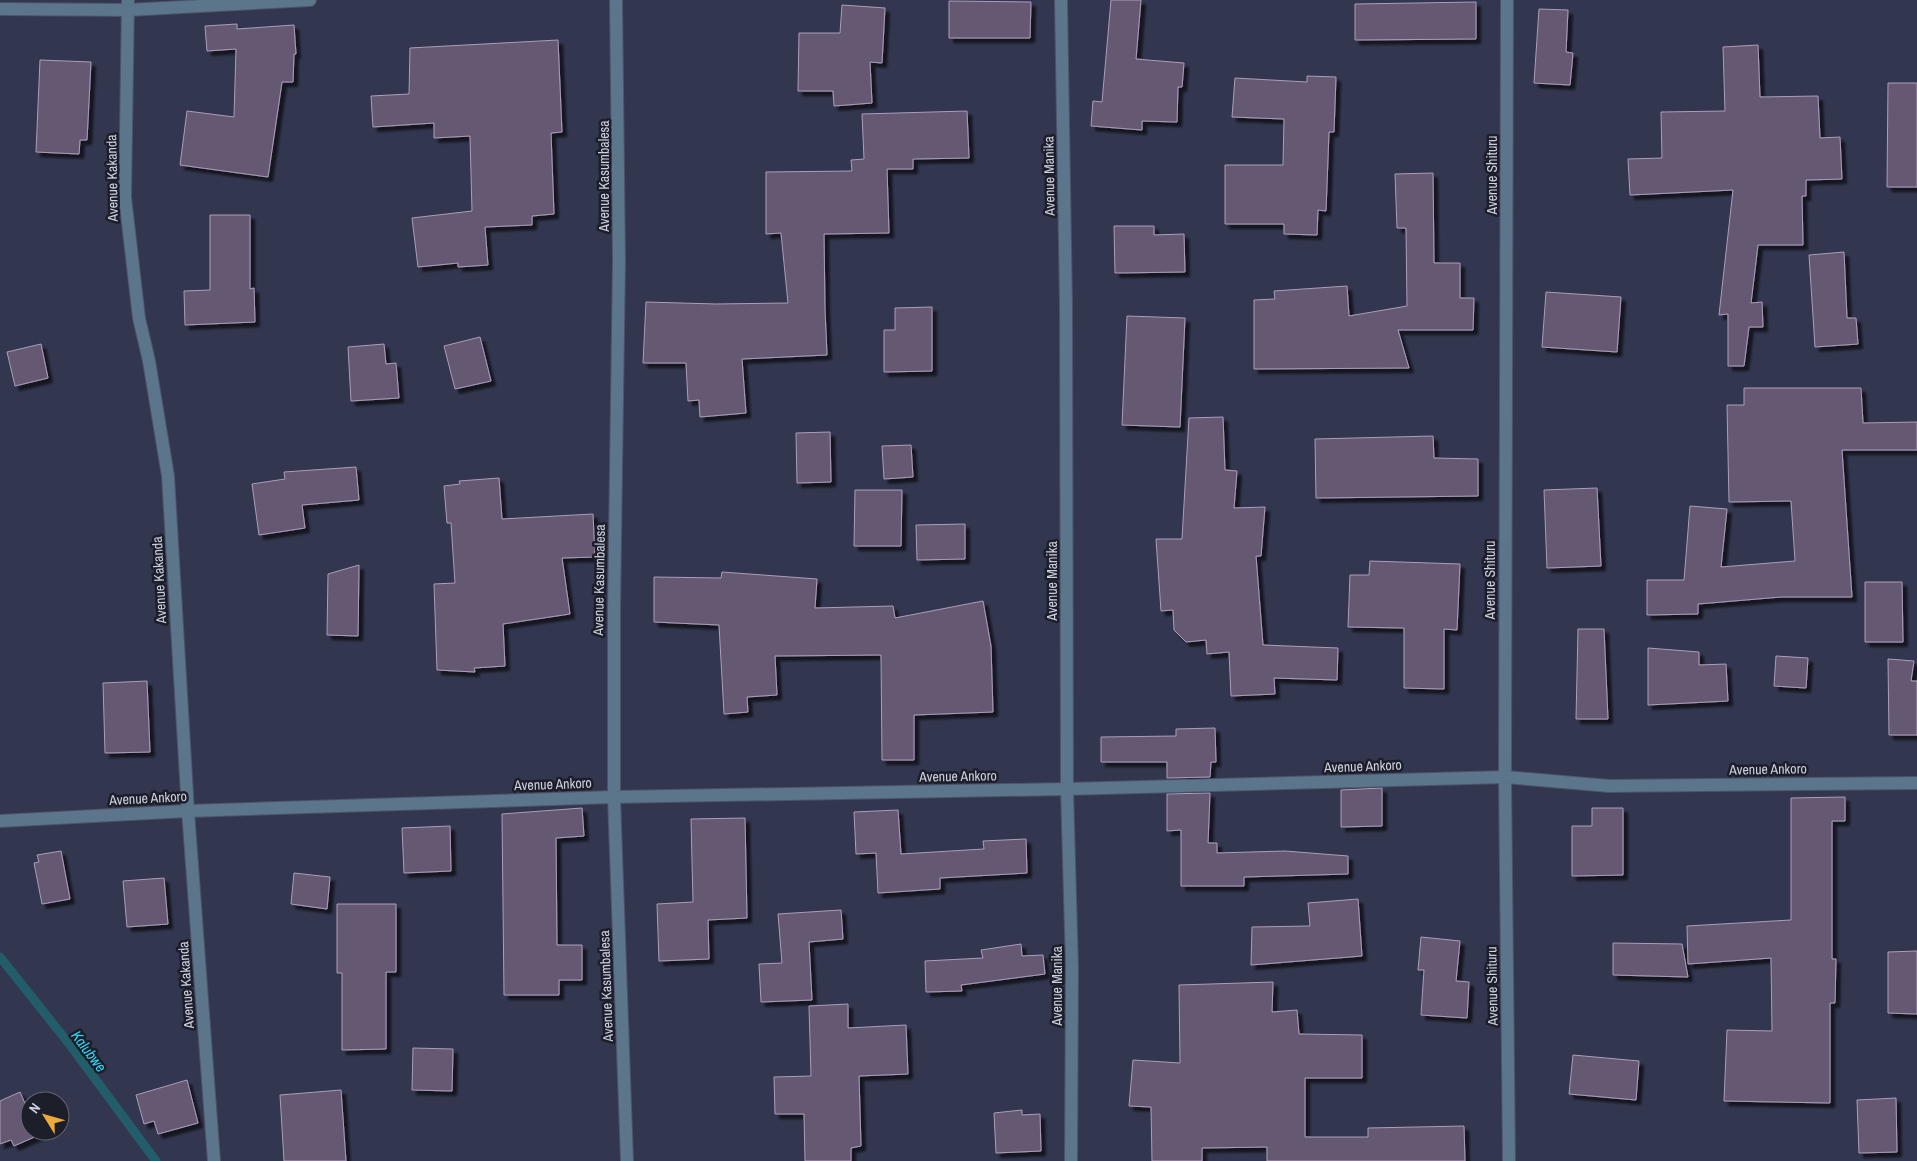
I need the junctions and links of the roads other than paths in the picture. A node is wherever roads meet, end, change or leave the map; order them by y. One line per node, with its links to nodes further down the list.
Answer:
1 (310, 0): 5 (street)
2 (616, 0): 10 (street, Avenue Kasumbalesa)
3 (1061, 0): 9 (street, Avenue Manika)
4 (1507, 0): 7 (street, Avenue Shituru)
5 (128, 5): 6 (street); 11 (street, Avenue Kakanda)
6 (0, 9)
7 (1504, 777): 8 (street, Avenue Ankoro); 9 (street, Avenue Ankoro); 16 (street, Avenue Shituru)
8 (1917, 783)
9 (1067, 789): 10 (street, Avenue Ankoro); 15 (street, Avenue Manika)
10 (614, 797): 11 (street, Avenue Ankoro); 14 (street, Avenue Kasumbalesa)
11 (188, 810): 12 (street, Avenue Ankoro); 13 (street, Avenue Kakanda)
12 (0, 821)
13 (214, 1161)
14 (627, 1161)
15 (1071, 1161)
16 (1509, 1161)

